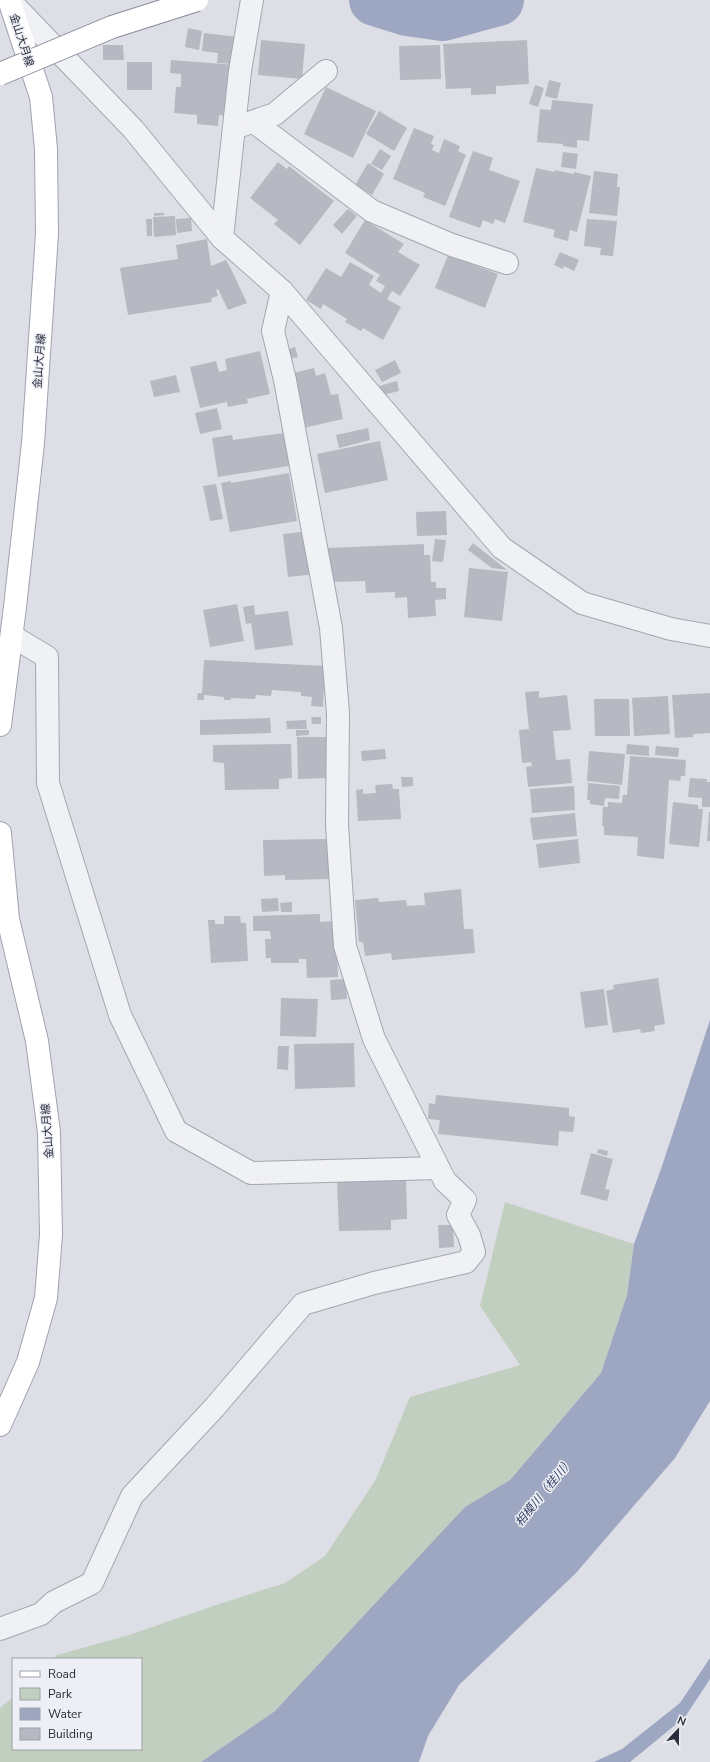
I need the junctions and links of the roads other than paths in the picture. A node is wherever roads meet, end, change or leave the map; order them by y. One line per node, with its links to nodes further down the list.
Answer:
1 (9, 0): 7 (street); 10 (main road, 金山大月線)
2 (197, 0): 5 (main road, bridge)
3 (252, 0): 6 (street)
4 (326, 71): 6 (street)
5 (0, 74)
6 (244, 125): 7 (street); 8 (street)
7 (222, 238): 9 (street)
8 (507, 264)
9 (282, 292): 11 (street); 14 (street)
10 (12, 636): 12 (main road, 金山大月線); 14 (street)
11 (710, 636)
12 (0, 725)
13 (0, 833): 15 (main road, 金山大月線)
14 (438, 1168): 16 (street)
15 (0, 1424)
16 (0, 1629)

